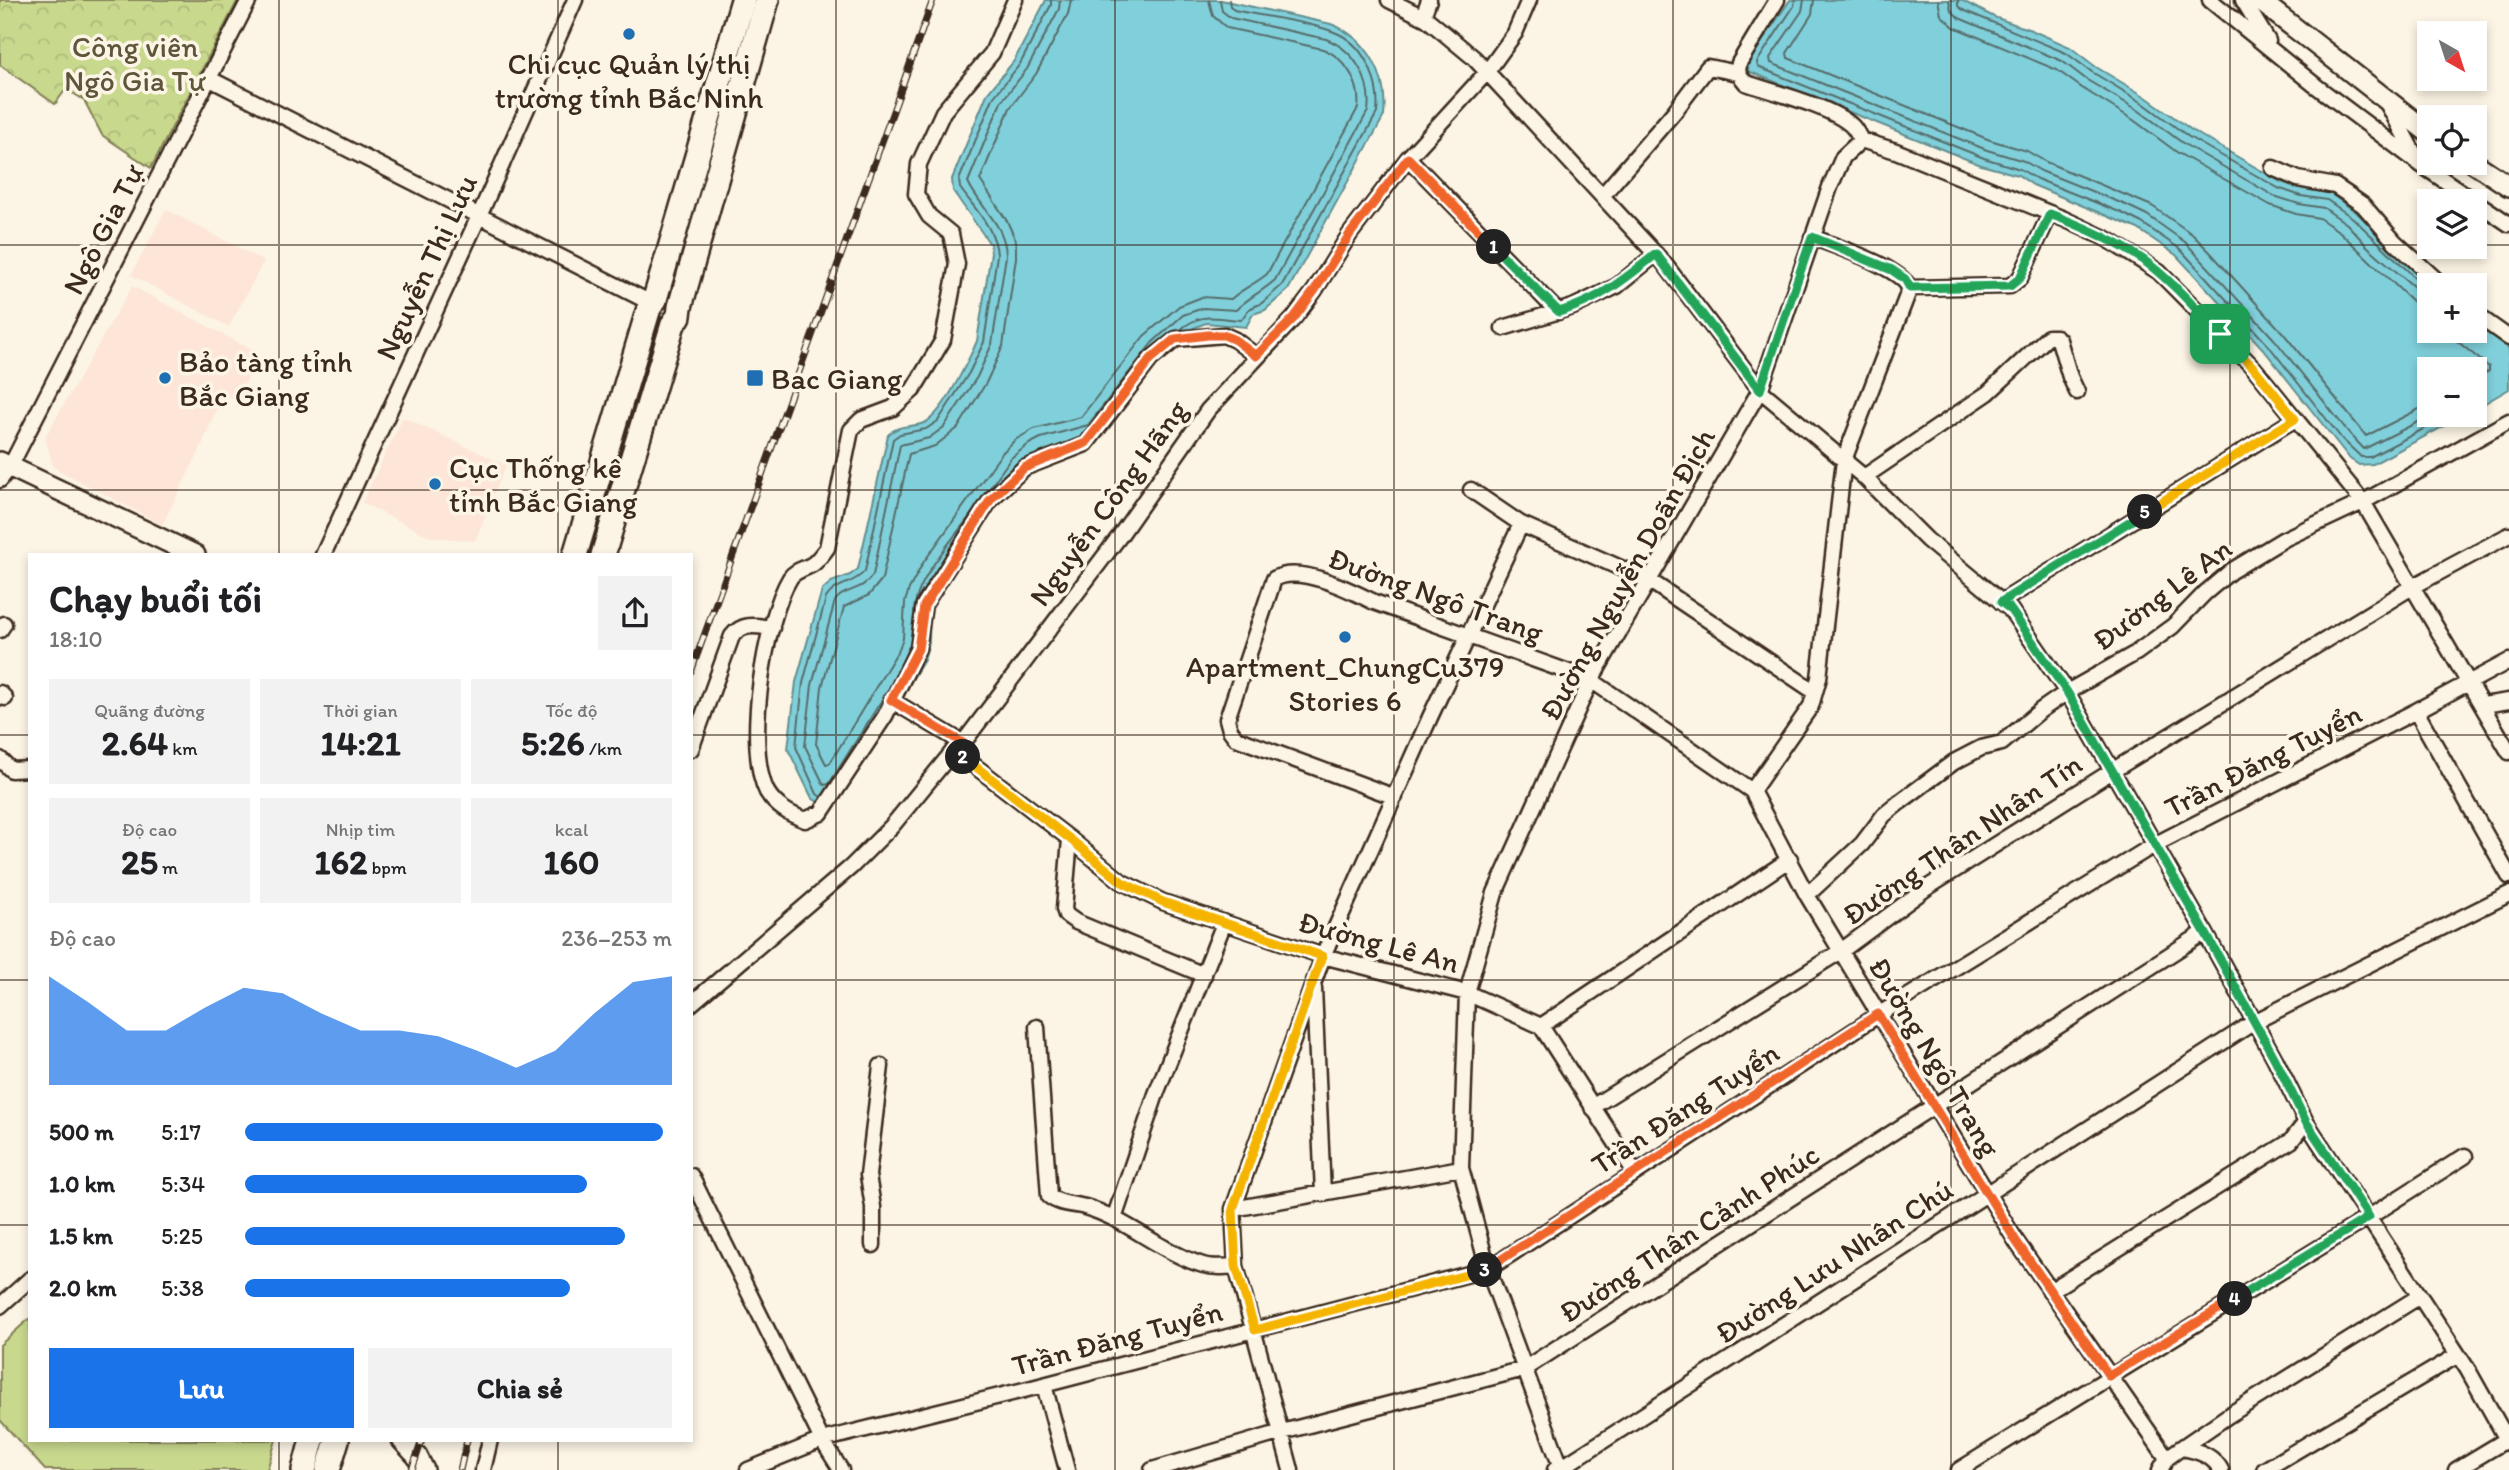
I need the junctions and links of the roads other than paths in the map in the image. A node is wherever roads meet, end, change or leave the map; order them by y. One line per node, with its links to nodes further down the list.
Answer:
1 (249, 0): 17 (street, Ngô Gia Tự)
2 (575, 0): 30 (street, Nguyễn Thị Lưu)
3 (743, 0): 36 (main road)
4 (767, 0): 38 (main road)
5 (1015, 0): 61 (street)
6 (1389, 0): 13 (street)
7 (1429, 0): 13 (street)
8 (1529, 0): 15 (street, Nguyễn Công Hãng)
9 (1777, 0): 16 (street)
10 (2210, 0): 14 (street)
11 (2243, 0): 14 (street)
12 (2259, 0): 18 (street)
13 (1423, 16): 15 (street)
14 (2273, 51): 23 (street)
15 (1487, 72): 21 (street, Nguyễn Công Hãng); 28 (street)
16 (1738, 73): 20 (street); 28 (street)
17 (210, 79): 30 (street); 48 (street, Ngô Gia Tự)
18 (2384, 98): 19 (street); 22 (street)
19 (2417, 124)
20 (1861, 140): 29 (street); 32 (street, Đường Nguyễn Doãn Địch)
21 (1408, 158): 37 (street); 42 (street, Nguyễn Công Hãng)
22 (2417, 158)
23 (2417, 162)
24 (2273, 167): 34 (street)
25 (2487, 172): 27 (street)
26 (2436, 175): 31 (street)
27 (2509, 186)
28 (1602, 196): 33 (street)
29 (2050, 214): 35 (street); 45 (street)
30 (480, 215): 36 (street); 55 (street, Nguyễn Thị Lưu)
31 (2509, 224)
32 (1812, 237): 35 (street); 43 (street, Đường Nguyễn Doãn Địch)
33 (1656, 254): 37 (street); 43 (street)
34 (2429, 273)
35 (1910, 288): 47 (street)
36 (652, 305): 38 (main road); 56 (main road)
37 (1559, 312): 40 (street)
38 (676, 315): 57 (main road)
39 (2487, 322): 41 (street)
40 (1503, 328)
41 (2509, 338)
42 (1256, 356): 68 (street); 73 (street, Nguyễn Công Hãng)
43 (1760, 390): 47 (street); 58 (street, Đường Nguyễn Doãn Địch)
44 (2077, 392): 49 (street)
45 (2295, 419): 51 (street); 60 (street)
46 (2509, 421): 51 (street, Đường Lê An)
47 (1843, 460): 49 (street); 66 (street)
48 (3, 470): 54 (street)
49 (1864, 477): 60 (street)
50 (1471, 490): 52 (street)
51 (2363, 502): 59 (street); 67 (street, Đường Lê An)
52 (1521, 524): 58 (street); 62 (street)
53 (2509, 535): 59 (street, Đường Thân Nhân Tín)
54 (190, 553)
55 (324, 553)
56 (576, 553)
57 (604, 553)
58 (1650, 581): 64 (street, Đường Nguyễn Doãn Địch); 66 (street)
59 (2412, 587): 65 (street); 77 (street, Đường Thân Nhân Tín)
60 (2001, 602): 67 (street)
61 (772, 628): 68 (street); 72 (street)
62 (1469, 636): 64 (street, Đường Ngô Trang); 79 (street); 79 (street, Đường Ngô Trang)
63 (2509, 661): 65 (street, Trần Đăng Tuyển)
64 (1591, 680): 78 (street, Đường Ngô Trang); 92 (street, Đường Nguyễn Doãn Địch)
65 (2469, 684): 70 (street); 71 (street, Trần Đăng Tuyển)
66 (1815, 692): 78 (street)
67 (2067, 692): 77 (street); 85 (street, Đường Lê An)
68 (891, 700): 73 (street, Đường Lê An)
69 (2509, 701): 70 (street)
70 (2483, 705): 74 (street)
71 (2416, 711): 81 (street, Trần Đăng Tuyển); 83 (street)
72 (693, 743)
73 (958, 746): 80 (street, Đường Lê An); 93 (street, Nguyễn Công Hãng)
74 (2509, 752)
75 (0, 759): 76 (street)
76 (28, 769)
77 (2112, 771): 81 (street); 88 (street, Đường Thân Nhân Tín)
78 (1752, 791): 82 (street, Đường Ngô Trang)
79 (1395, 797): 89 (street)
80 (1070, 839): 86 (street, Đường Lê An); 90 (street)
81 (2154, 845): 87 (street); 94 (street, Trần Đăng Tuyển)
82 (1790, 859): 85 (street, Đường Ngô Trang); 96 (street)
83 (2509, 876)
84 (2509, 894): 95 (street, Đường Lưu Nhân Chú)
85 (1807, 895): 88 (street, Đường Ngô Trang)
86 (1224, 923): 89 (street, Đường Lê An); 90 (street)
87 (2205, 932): 95 (street); 100 (street, Đường Thân Cảnh Phúc)
88 (1841, 951): 94 (street, Đường Ngô Trang); 99 (street, Đường Thân Nhân Tín)
89 (1322, 956): 91 (street); 92 (street, Đường Lê An)
90 (1204, 975): 110 (street)
91 (1314, 980): 107 (street); 108 (street)
92 (1467, 993): 96 (street, Đường Lê An); 103 (street, Đường Nguyễn Doãn Địch)
93 (693, 1002)
94 (1878, 1014): 100 (street, Đường Ngô Trang); 104 (street, Trần Đăng Tuyển)
95 (2254, 1022): 101 (street); 106 (street, Đường Lưu Nhân Chú)
96 (1541, 1026): 99 (street)
97 (1037, 1027): 110 (street)
98 (881, 1066): 111 (street)
99 (1592, 1107): 104 (street)
100 (1936, 1107): 106 (street, Đường Ngô Trang); 120 (street, Đường Thân Cảnh Phúc)
101 (2306, 1122): 109 (street); 115 (street)
102 (2465, 1156): 109 (street)
103 (1461, 1168): 107 (street); 113 (street, Đường Nguyễn Doãn Địch)
104 (1634, 1171): 113 (street, Trần Đăng Tuyển)
105 (693, 1180): 124 (street)
106 (1987, 1193): 115 (street, Đường Ngô Trang); 132 (street, Đường Lưu Nhân Chú)
107 (1323, 1194): 108 (street)
108 (1233, 1209): 112 (street)
109 (2369, 1217): 116 (street); 121 (street)
110 (1114, 1219): 112 (street)
111 (873, 1245)
112 (1236, 1266): 118 (street)
113 (1488, 1269): 118 (street, Trần Đăng Tuyển); 120 (street, Đường Nguyễn Doãn Địch)
114 (28, 1281): 117 (street)
115 (2050, 1291): 121 (street, Đường Ngô Trang)
116 (2420, 1296): 119 (street); 130 (street)
117 (0, 1306)
118 (1255, 1330): 122 (street, Trần Đăng Tuyển); 123 (street)
119 (2458, 1355): 129 (street); 144 (street)
120 (1524, 1369): 123 (street, Đường Thân Cảnh Phúc); 132 (street, Đường Nguyễn Doãn Địch)
121 (2109, 1376): 131 (street, Đường Ngô Trang); 142 (street)
122 (1044, 1385): 124 (street, Trần Đăng Tuyển); 139 (street)
123 (1282, 1432): 140 (street, Đường Thân Cảnh Phúc); 141 (street)
124 (822, 1440): 137 (street, Trần Đăng Tuyển); 138 (street)
125 (311, 1442): 133 (main road)
126 (336, 1442): 134 (main road)
127 (404, 1442): 135 (street)
128 (490, 1442): 136 (street)
129 (2508, 1442): 145 (street)
130 (2181, 1448): 131 (street); 143 (street)
131 (2163, 1464)
132 (1560, 1469)
133 (304, 1470)
134 (328, 1470)
135 (424, 1470)
136 (483, 1470)
137 (748, 1470)
138 (841, 1470)
139 (1067, 1470)
140 (1153, 1470)
141 (1292, 1470)
142 (1959, 1470)
143 (2221, 1470)
144 (2264, 1470)
145 (2456, 1470)

